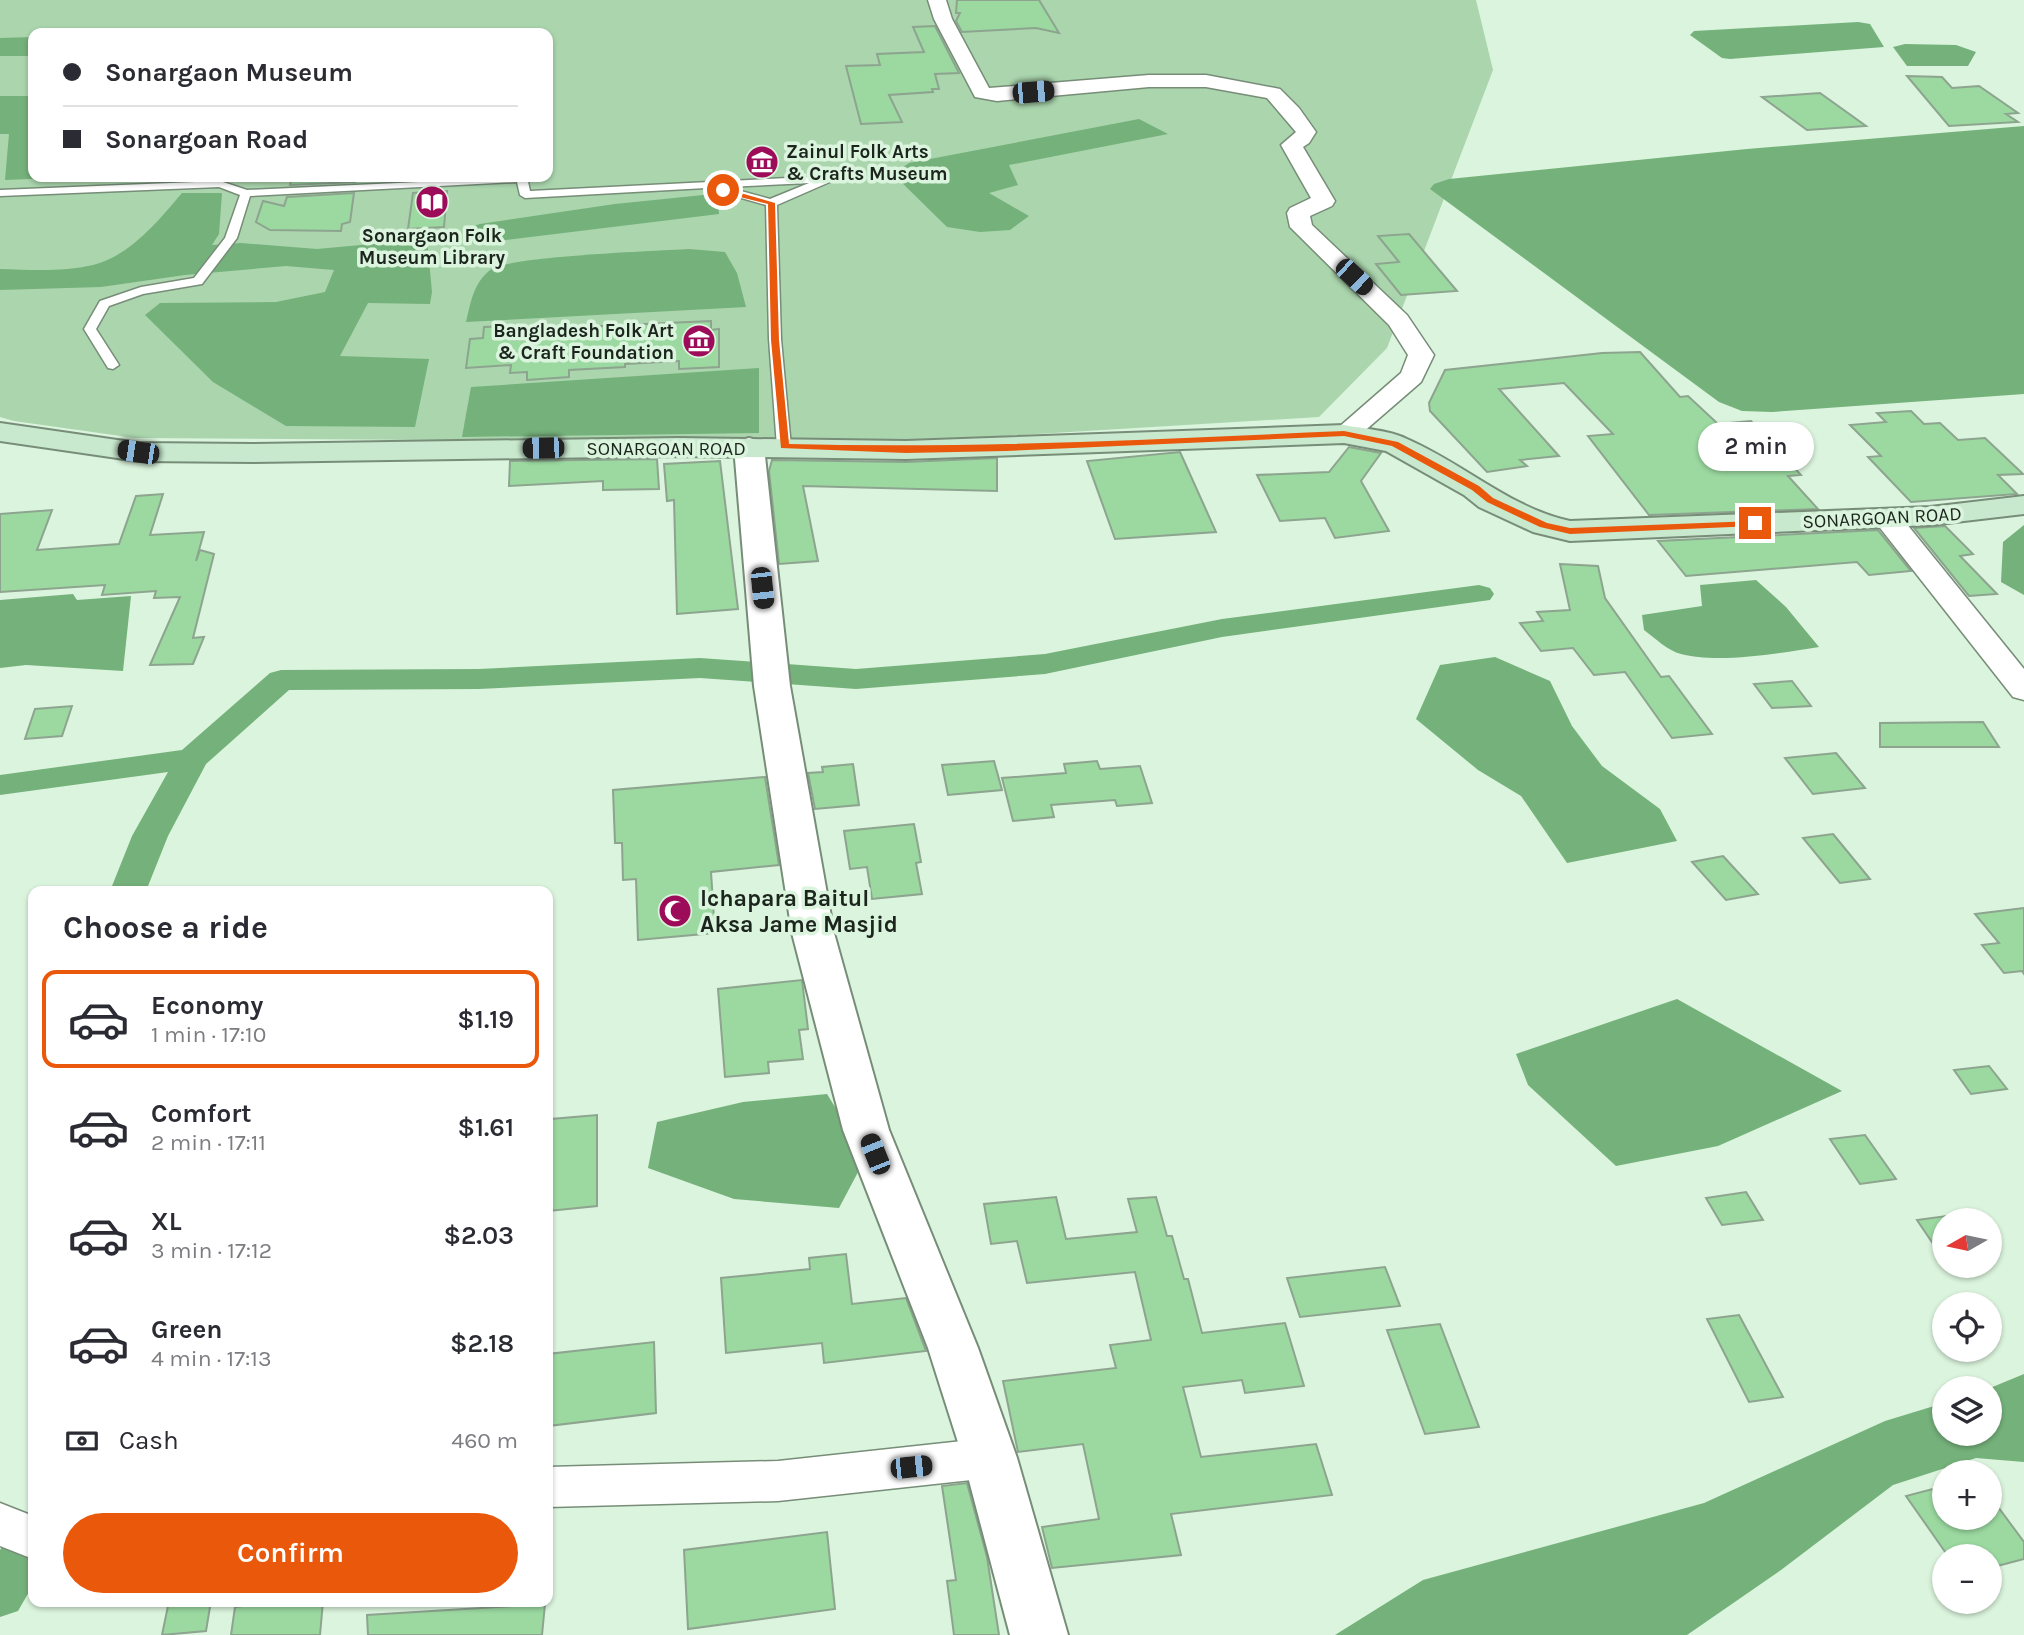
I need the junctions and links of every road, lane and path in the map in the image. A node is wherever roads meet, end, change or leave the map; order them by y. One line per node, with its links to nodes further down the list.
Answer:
1 (937, 0): 10 (street)
2 (448, 182): 6 (lane)
3 (523, 182): 4 (lane)
4 (706, 185): 7 (lane); 7 (lane)
5 (0, 193): 6 (lane)
6 (246, 193): 8 (lane)
7 (771, 203): 11 (lane)
8 (113, 365)
9 (0, 432): 11 (main road, SONARGOAN ROAD)
10 (1344, 434): 11 (main road, SONARGOAN ROAD); 13 (main road, SONARGOAN ROAD)
11 (767, 447): 15 (street)
12 (2024, 505): 13 (main road, SONARGOAN ROAD)
13 (1887, 518): 14 (street)
14 (2024, 690)
15 (990, 1458): 16 (street); 19 (street)
16 (553, 1488)
17 (0, 1524): 18 (street)
18 (28, 1536)
19 (1039, 1635)

